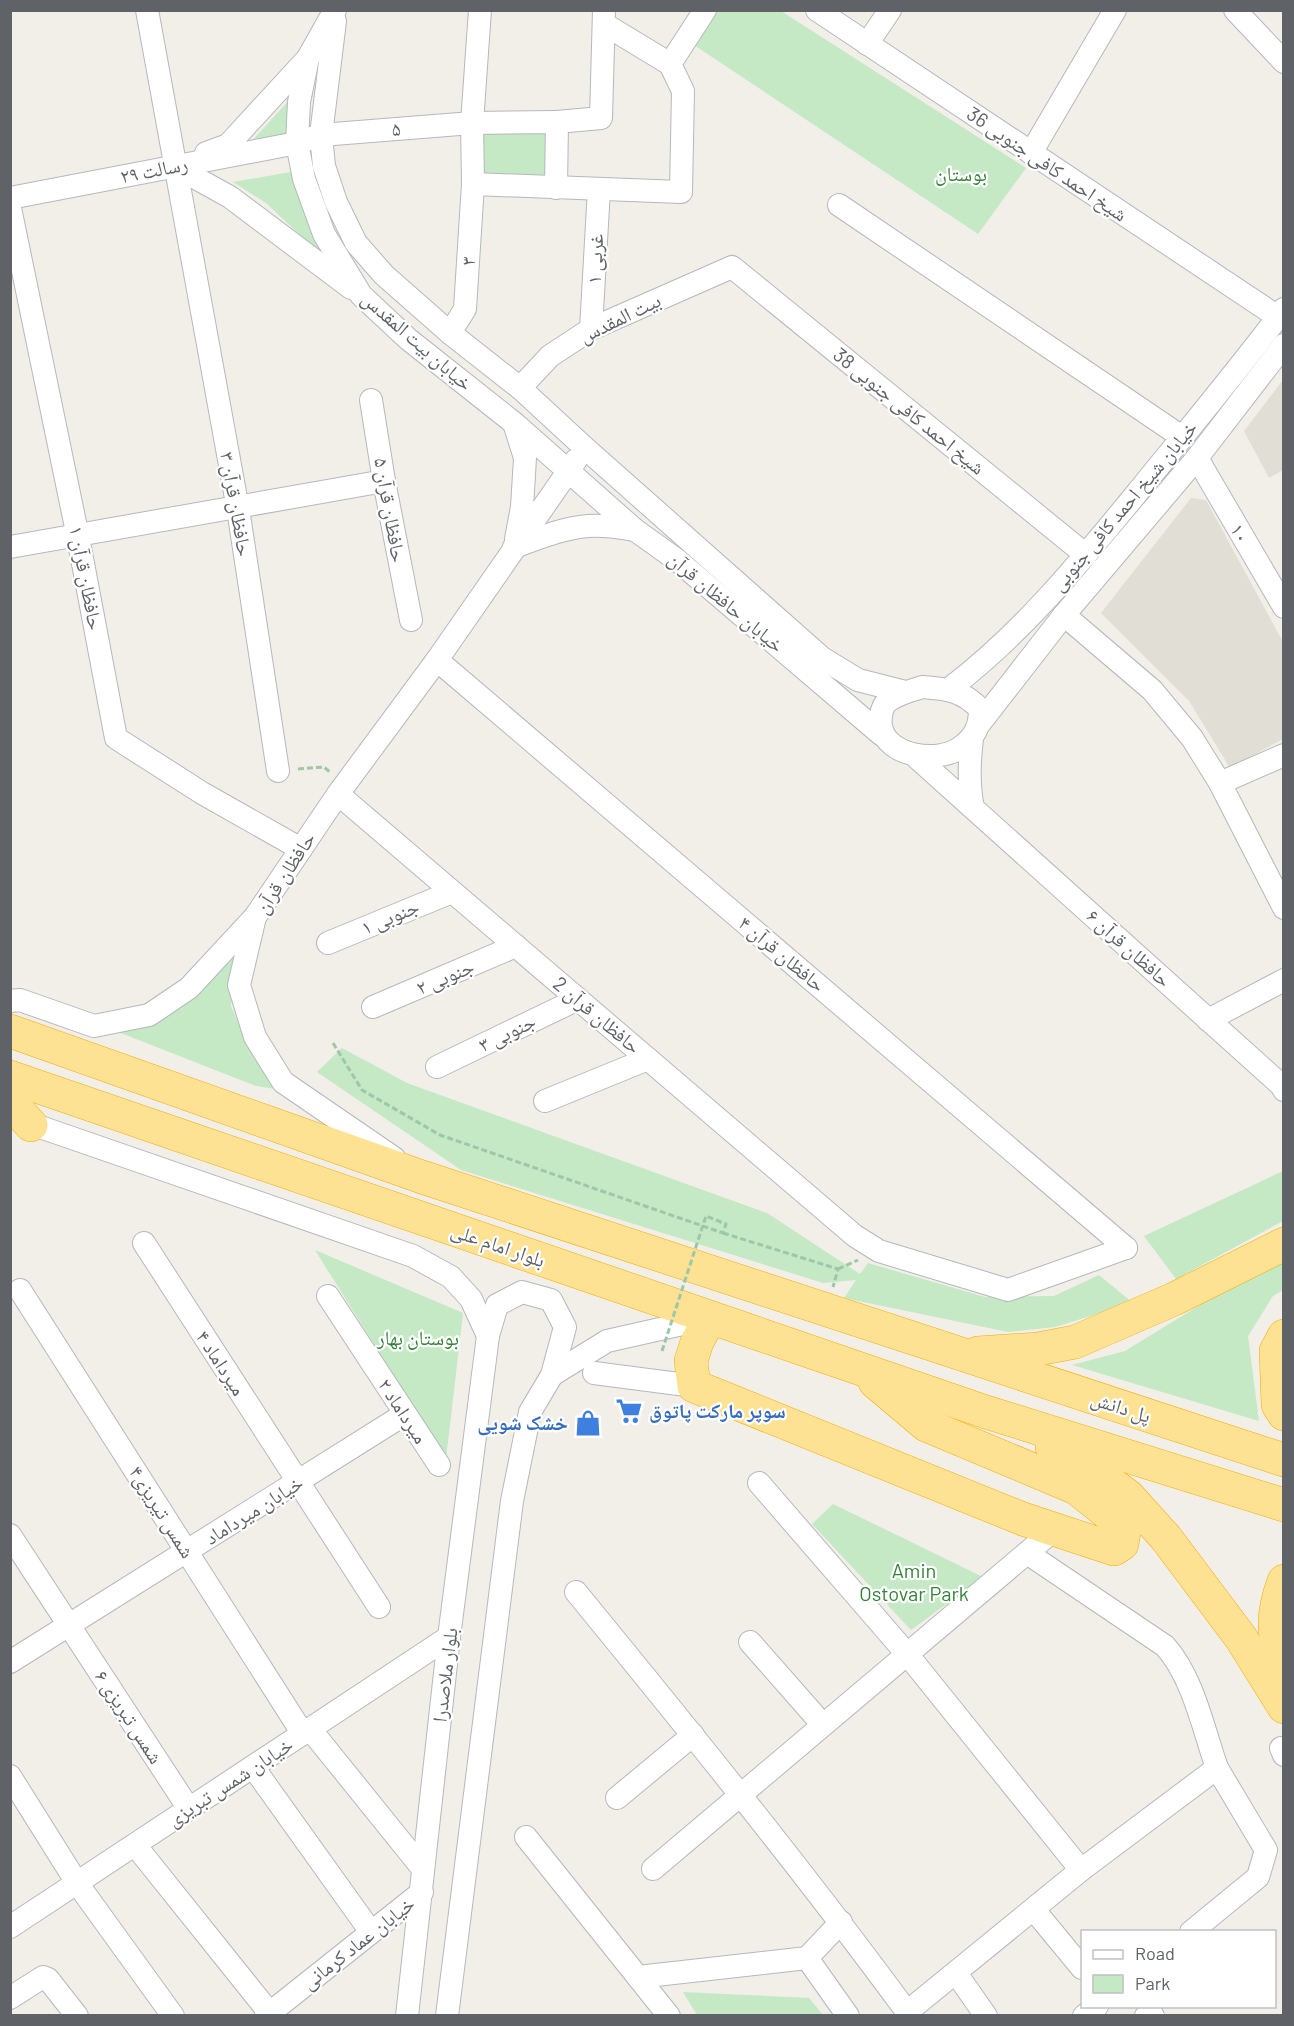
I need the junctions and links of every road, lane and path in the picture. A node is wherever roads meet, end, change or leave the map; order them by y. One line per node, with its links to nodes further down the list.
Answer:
1 (147, 10): 19 (street, حافظان قرآن ۳)
2 (336, 10): 11 (street, خیابان بیت المقدس); 16 (street, خیابان بیت المقدس)
3 (480, 10): 15 (street, ۳)
4 (705, 10): 13 (street)
5 (817, 10): 10 (street, شیخ احمد کافی جنوبی 36)
6 (890, 10): 10 (street)
7 (1115, 10): 18 (street)
8 (1235, 10): 12 (street)
9 (604, 17): 13 (street); 14 (street, ۵)
10 (867, 44): 18 (street, شیخ احمد کافی جنوبی 36)
11 (308, 58): 17 (street, خیابان بیت المقدس); 19 (street)
12 (1284, 62)
13 (670, 64): 22 (street)
14 (557, 122): 15 (street, ۵); 21 (street)
15 (472, 123): 16 (street, ۵); 20 (street, ۳)
16 (321, 135): 17 (street, ۵); 30 (street, خیابان بیت المقدس)
17 (297, 143): 19 (street, رسالت ۲۹); 27 (street, خیابان بیت المقدس)
18 (1031, 153): 28 (street, شیخ احمد کافی جنوبی 36)
19 (174, 166): 23 (street, رسالت ۲۹); 27 (street); 40 (street, حافظان قرآن ۳)
20 (473, 184): 21 (street); 30 (street, ۳)
21 (556, 188): 22 (street)
22 (598, 189): 29 (street, ۱ غربی)
23 (10, 198)
24 (839, 205): 35 (street)
25 (10, 207): 42 (street, حافظان قرآن ۱)
26 (732, 267): 29 (street, بیت المقدس); 45 (street, شیخ احمد کافی جنوبی 38)
27 (361, 295): 34 (street, خیابان بیت المقدس)
28 (1281, 313): 35 (street, خیابان شیخ احمد کافی جنوبی)
29 (591, 329): 32 (street, بیت المقدس)
30 (450, 333): 32 (street, خیابان بیت المقدس)
31 (1284, 345): 37 (street, خیابان شیخ احمد کافی جنوبی)
32 (520, 387): 36 (street, خیابان بیت المقدس)
33 (371, 400): 39 (street, حافظان قرآن ۵)
34 (514, 423): 38 (street, خیابان بیت المقدس); 43 (street, حافظان قرآن)
35 (1182, 437): 45 (street, خیابان شیخ احمد کافی جنوبی)
36 (585, 448): 38 (street, حافظان قرآن); 51 (street, خیابان حافظان قرآن)
37 (1197, 458): 46 (street, ۱۰); 47 (street, خیابان شیخ احمد کافی جنوبی)
38 (568, 471): 41 (street, خیابان حافظان قرآن); 43 (street, حافظان قرآن)
39 (384, 482): 40 (street); 48 (street, حافظان قرآن ۵)
40 (237, 509): 42 (street); 56 (street, حافظان قرآن ۳)
41 (635, 530): 43 (street); 53 (street, خیابان حافظان قرآن)
42 (78, 537): 44 (street); 60 (street, حافظان قرآن ۱)
43 (514, 547): 49 (street, حافظان قرآن)
44 (10, 548)
45 (1086, 555): 50 (street, خیابان شیخ احمد کافی جنوبی)
46 (1284, 607)
47 (1064, 615): 52 (street, خیابان شیخ احمد کافی جنوبی); 57 (street)
48 (411, 620)
49 (437, 660): 58 (street, حافظان قرآن); 83 (street, حافظان قرآن ۴)
50 (949, 689): 51 (street); 52 (street)
51 (905, 692): 53 (street)
52 (976, 731): 54 (street); 59 (street)
53 (882, 735): 54 (street)
54 (914, 755): 59 (street, حافظان قرآن ۶)
55 (1284, 755): 57 (street)
56 (278, 771): 58 (path)
57 (1220, 783): 62 (street)
58 (341, 789): 60 (street, حافظان قرآن); 61 (street, حافظان قرآن 2)
59 (974, 808): 70 (street, حافظان قرآن ۶)
60 (301, 849): 63 (street, حافظان قرآن)
61 (452, 891): 64 (street, جنوبی ۱); 65 (street, حافظان قرآن 2)
62 (1284, 908)
63 (255, 917): 68 (street); 79 (street, حافظان قرآن)
64 (328, 943)
65 (516, 946): 67 (street, حافظان قرآن 2); 69 (street, جنوبی ۲)
66 (1284, 980): 70 (street)
67 (578, 999): 73 (street, حافظان قرآن 2); 74 (street, جنوبی ۳)
68 (10, 1001)
69 (373, 1007)
70 (1209, 1020): 76 (street, حافظان قرآن ۶)
71 (10, 1031): 79 (highway, بلوار امام علی)
72 (333, 1043): 80 (path)
73 (648, 1059): 77 (street); 83 (street, حافظان قرآن 2)
74 (437, 1067)
75 (10, 1077): 87 (highway, بلوار امام علی)
76 (1284, 1090)
77 (545, 1101)
78 (17, 1114): 88 (street)
79 (422, 1177): 86 (highway, بلوار امام علی)
80 (723, 1233): 86 (path); 90 (path, bridge)
81 (144, 1243): 101 (street, میرداماد ۴)
82 (1284, 1244): 91 (highway)
83 (1126, 1248)
84 (20, 1290): 106 (street, شمس تیریزی۴)
85 (328, 1296): 97 (street, میرداماد ۲)
86 (826, 1310): 91 (highway, بلوار امام علی)
87 (710, 1318): 92 (highway, بلوار امام علی); 94 (street); 95 (highway)
88 (488, 1336): 94 (street, بلوار ملاصدرا); 112 (street, بلوار ملاصدرا)
89 (1284, 1336): 98 (highway)
90 (662, 1351)
91 (959, 1354): 99 (highway, پل دانش)
92 (860, 1369): 96 (highway, بلوار امام علی); 104 (highway)
93 (594, 1373): 95 (street)
94 (552, 1375): 149 (street)
95 (694, 1386): 104 (highway)
96 (986, 1412): 103 (highway); 117 (highway)
97 (405, 1414): 100 (street, میرداماد ۲); 101 (street, خیابان میرداماد)
98 (1284, 1414)
99 (1284, 1460)
100 (439, 1466)
101 (298, 1482): 106 (street, خیابان میرداماد); 110 (street, میرداماد ۴)
102 (759, 1483): 114 (street)
103 (1284, 1505)
104 (1054, 1530): 107 (street)
105 (10, 1535): 111 (street, شمس تبریزی ۶)
106 (187, 1552): 111 (street, خیابان میرداماد); 119 (street, شمس تیریزی۴)
107 (1027, 1553): 114 (street); 122 (street)
108 (1284, 1581): 115 (highway)
109 (576, 1592): 120 (street)
110 (379, 1608)
111 (69, 1625): 116 (street, خیابان میرداماد); 126 (street, شمس تبریزی ۶)
112 (449, 1637): 119 (street, خیابان شمس تبریزی); 129 (street, بلوار ملاصدرا)
113 (750, 1642): 118 (street)
114 (907, 1654): 118 (street); 131 (street)
115 (1284, 1657)
116 (10, 1662)
117 (1284, 1707)
118 (823, 1725): 124 (street)
119 (306, 1732): 121 (street, خیابان شمس تبریزی); 129 (street, شمس تیریزی۴)
120 (693, 1735): 124 (street); 125 (street)
121 (253, 1767): 126 (street, خیابان شمس تبریزی); 138 (street)
122 (1216, 1768): 131 (street); 137 (street)
123 (10, 1776): 132 (street)
124 (741, 1794): 130 (street); 135 (street)
125 (617, 1798)
126 (189, 1809): 128 (street, خیابان شمس تبریزی)
127 (526, 1837): 142 (street)
128 (135, 1845): 132 (street, خیابان شمس تبریزی); 144 (street)
129 (423, 1869): 133 (street, بلوار ملاصدرا)
130 (653, 1869)
131 (1081, 1870): 134 (street)
132 (77, 1883): 136 (street, خیابان شمس تبریزی); 147 (street)
133 (422, 1892): 138 (street, خیابان عماد کرمانی); 148 (street, بلوار ملاصدرا)
134 (1034, 1910): 140 (street); 141 (street)
135 (841, 1922): 139 (street); 145 (street)
136 (10, 1927)
137 (1193, 1930)
138 (371, 1932): 144 (street, خیابان عماد کرمانی)
139 (807, 1958): 142 (street); 151 (street)
140 (1081, 1966)
141 (956, 1973): 145 (street); 152 (street)
142 (638, 1977): 150 (street)
143 (10, 1998): 146 (street)
144 (269, 2014)
145 (907, 2014)
146 (77, 2016)
147 (173, 2016)
148 (407, 2016)
149 (447, 2016)
150 (669, 2016)
151 (848, 2016)
152 (986, 2016)
153 (1146, 2016): 154 (street)
154 (1153, 2016)

